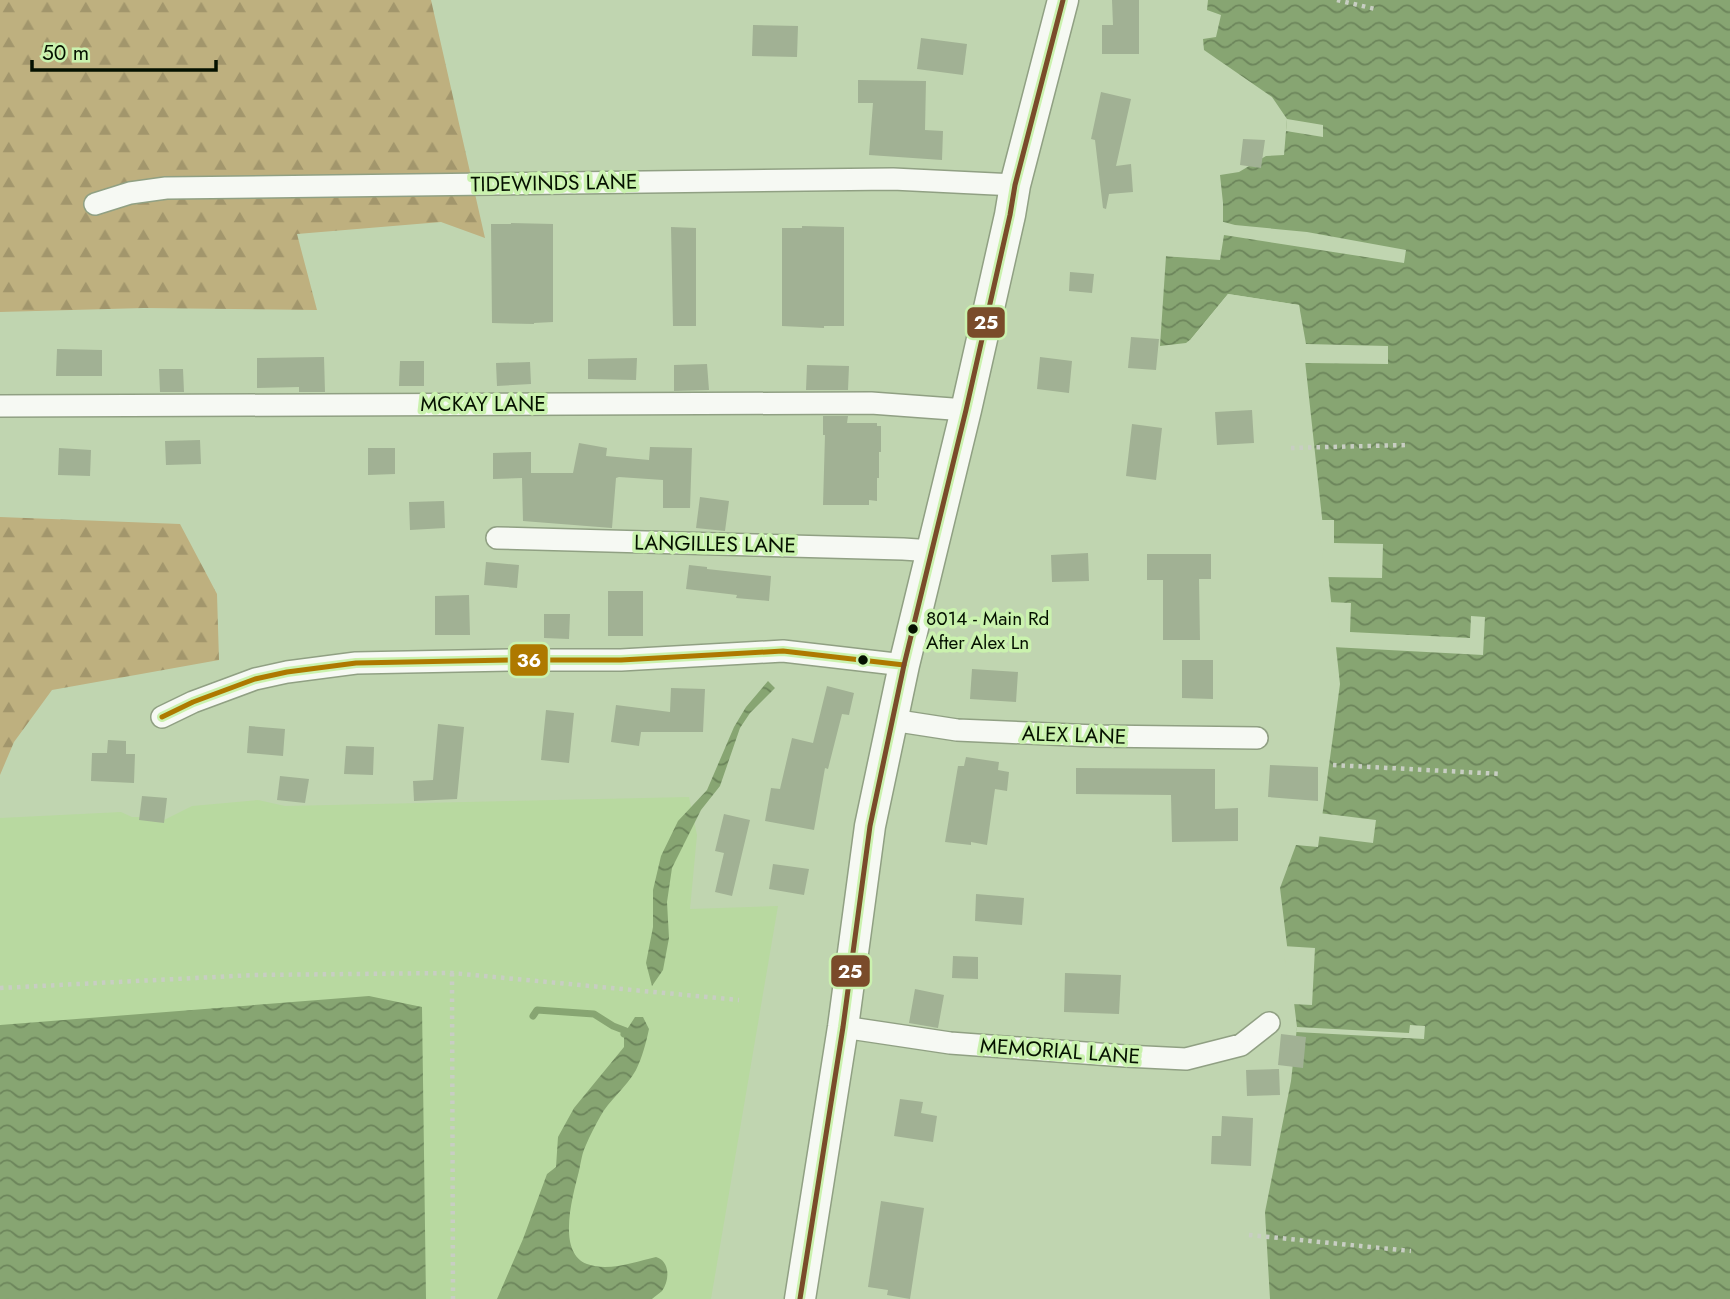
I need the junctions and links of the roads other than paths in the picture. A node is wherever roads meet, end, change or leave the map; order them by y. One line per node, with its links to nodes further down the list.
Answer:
1 (1063, 0): 2 (main road)
2 (1015, 185): 3 (street, TIDEWINDS LANE); 5 (main road)
3 (95, 204)
4 (0, 406): 5 (street, MCKAY LANE)
5 (966, 410): 7 (main road)
6 (497, 538): 7 (street, LANGILLES LANE)
7 (933, 551): 8 (main road)
8 (904, 665): 9 (street); 10 (main road)
9 (162, 717)
10 (892, 720): 11 (street, ALEX LANE); 13 (main road)
11 (1257, 738)
12 (1269, 1023): 13 (street, MEMORIAL LANE)
13 (843, 1027): 14 (main road)
14 (800, 1299)

